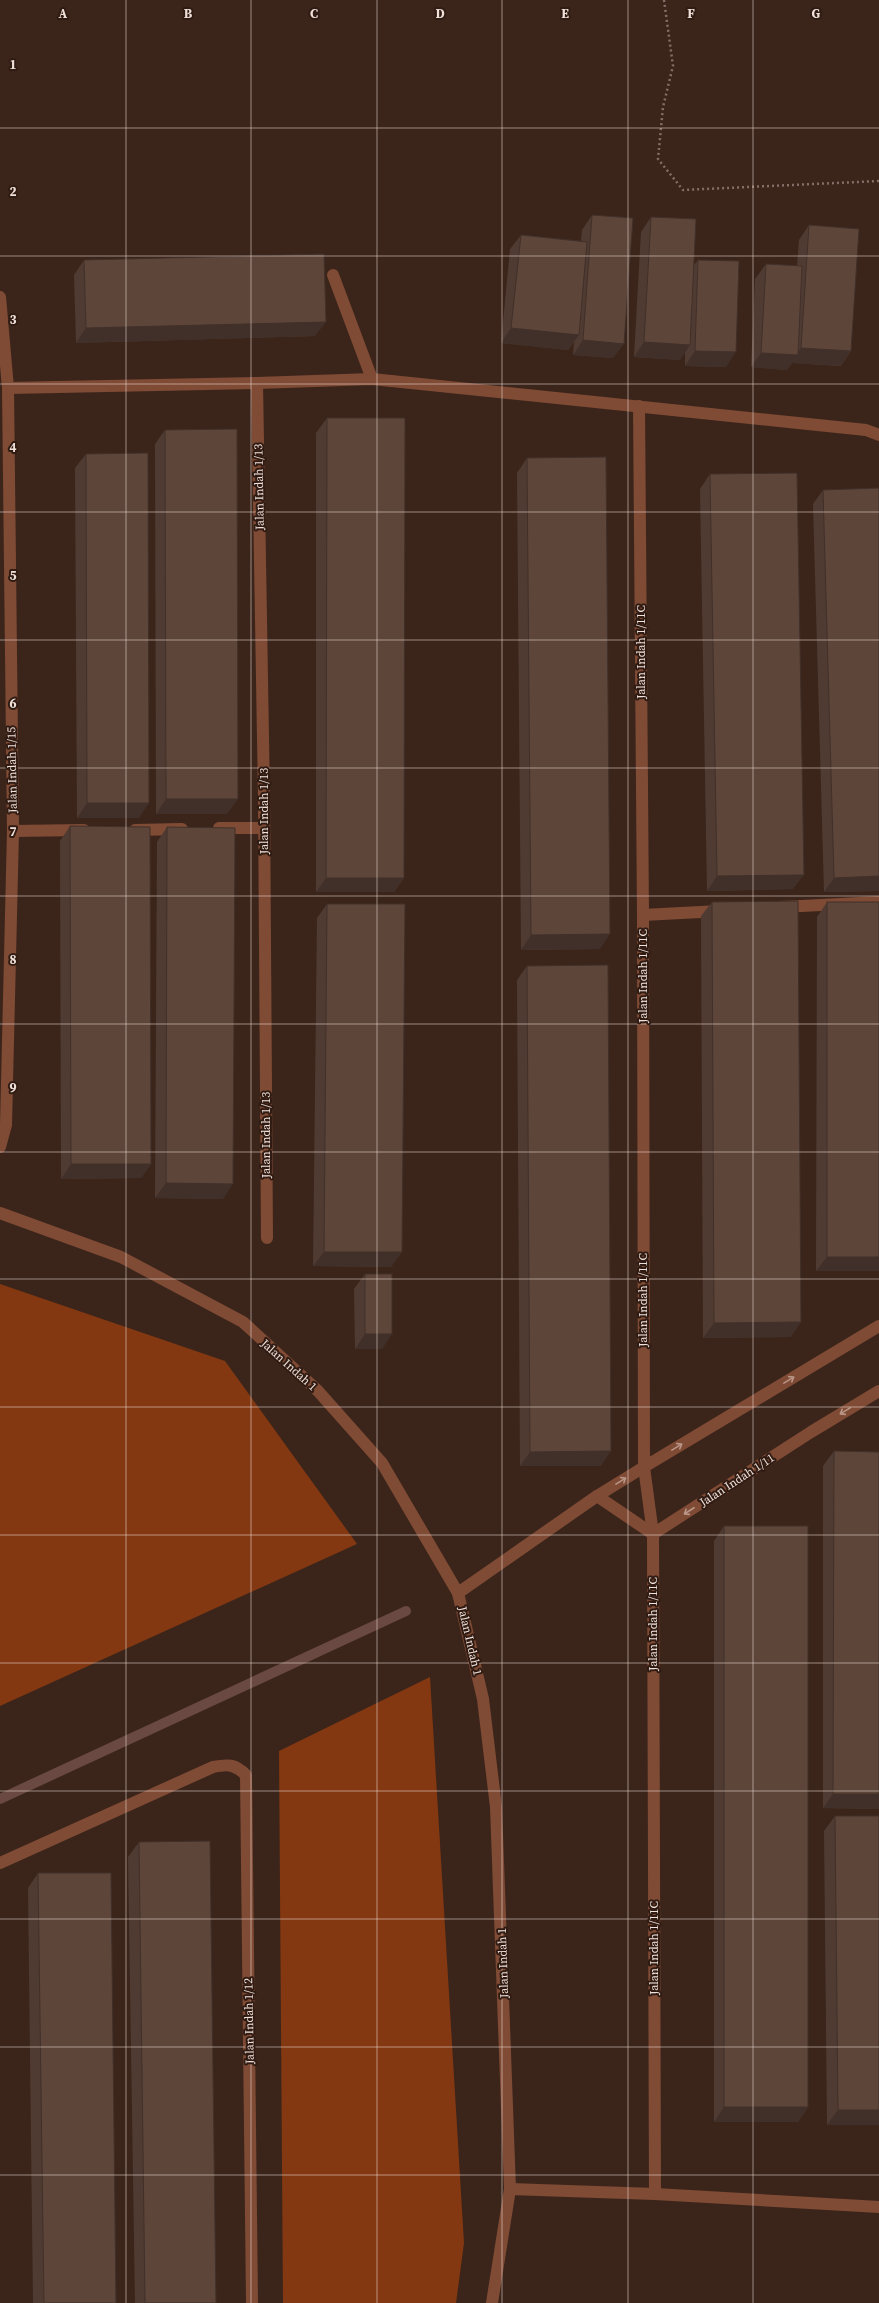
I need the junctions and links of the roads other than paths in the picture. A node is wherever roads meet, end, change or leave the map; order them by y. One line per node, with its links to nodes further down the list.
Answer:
1 (333, 275): 3 (street)
2 (0, 297): 5 (street, Jalan Indah 1/15)
3 (372, 379): 4 (street); 6 (street)
4 (257, 384): 5 (street); 10 (street, Jalan Indah 1/13)
5 (8, 388): 8 (street, Jalan Indah 1/15)
6 (639, 406): 7 (street); 18 (street, Jalan Indah 1/11C)
7 (879, 435)
8 (5, 680): 14 (street, Jalan Indah 1/15)
9 (209, 828): 10 (street)
10 (264, 828): 22 (street, Jalan Indah 1/13)
11 (193, 829): 13 (street)
12 (99, 830): 14 (street)
13 (122, 830)
14 (13, 831): 19 (street, Jalan Indah 1/15)
15 (879, 902): 16 (street)
16 (769, 908)
17 (729, 910): 18 (street)
18 (643, 916): 25 (street, Jalan Indah 1/11C)
19 (3, 1125): 20 (street, Jalan Indah 1/15)
20 (0, 1148)
21 (0, 1213): 28 (street, Jalan Indah 1)
22 (267, 1238)
23 (879, 1326): 25 (street, one-way to 23)
24 (879, 1391): 27 (street, Jalan Indah 1/11, one-way to 27)
25 (644, 1467): 26 (street, one-way to 25); 27 (street, Jalan Indah 1/11C)
26 (598, 1496): 27 (street); 28 (street)
27 (653, 1534): 31 (street, Jalan Indah 1/11C)
28 (458, 1593): 30 (street, Jalan Indah 1)
29 (0, 1863): 33 (street, Jalan Indah 1/12)
30 (510, 2189): 31 (street); 34 (street, Jalan Indah 1)
31 (655, 2194): 32 (street)
32 (879, 2207)
33 (252, 2303)
34 (492, 2303)

